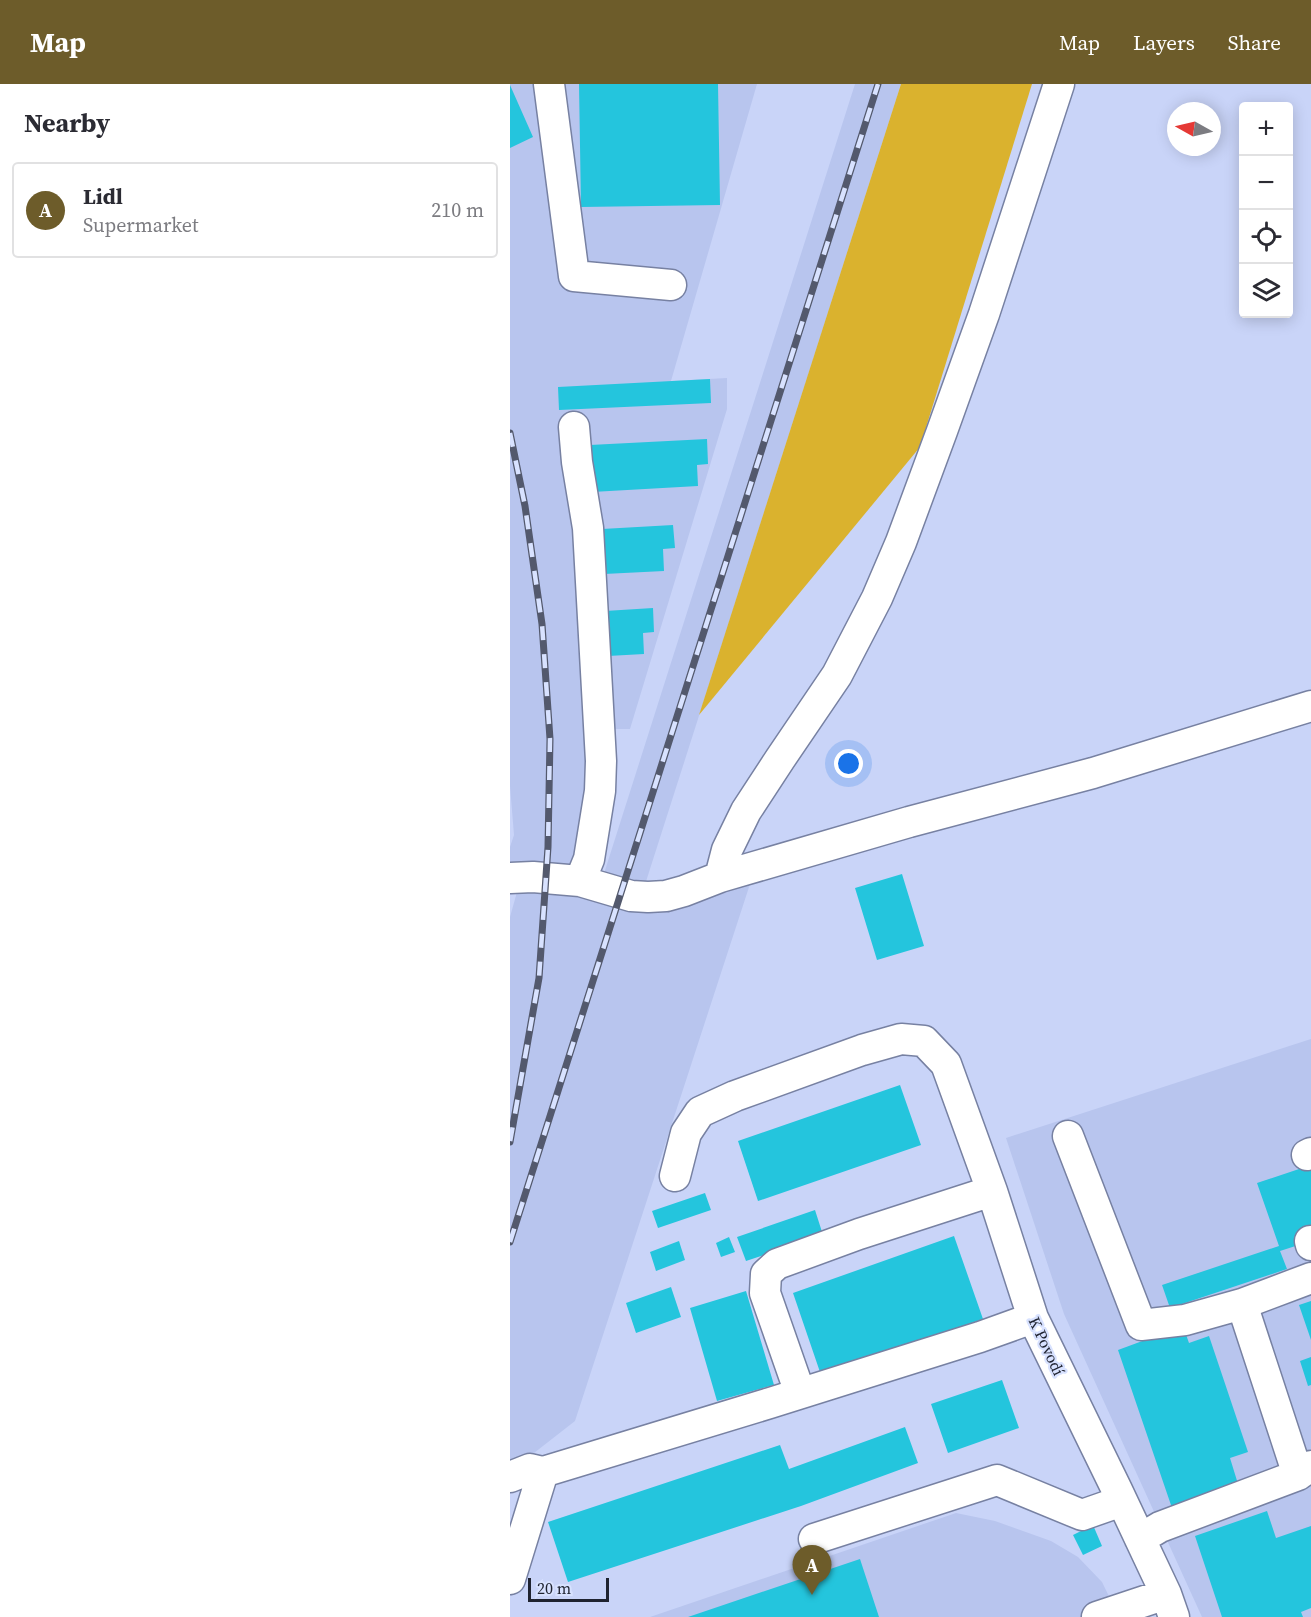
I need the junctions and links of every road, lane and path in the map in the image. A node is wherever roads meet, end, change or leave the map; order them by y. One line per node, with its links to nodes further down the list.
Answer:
1 (549, 84): 3 (lane)
2 (1059, 84): 6 (lane)
3 (671, 285)
4 (574, 427): 8 (lane)
5 (1311, 706): 6 (lane)
6 (720, 877): 8 (lane)
7 (510, 878): 8 (lane)
8 (580, 881)
9 (1068, 1136): 13 (lane)
10 (675, 1176): 11 (lane, K Povodí)
11 (992, 1191): 14 (lane, K Povodí); 15 (lane)
12 (1311, 1278): 13 (lane)
13 (1242, 1304): 16 (lane)
14 (1033, 1318): 15 (lane); 19 (lane, K Povodí)
15 (800, 1393): 17 (lane)
16 (1304, 1471): 22 (lane)
17 (543, 1472): 18 (lane); 20 (lane)
18 (510, 1477)
19 (1122, 1501): 21 (lane); 22 (lane, K Povodí)
20 (518, 1525): 23 (lane)
21 (814, 1539)
22 (1140, 1539): 24 (lane, K Povodí)
23 (510, 1579)
24 (1170, 1605): 25 (lane)
25 (1097, 1617)

